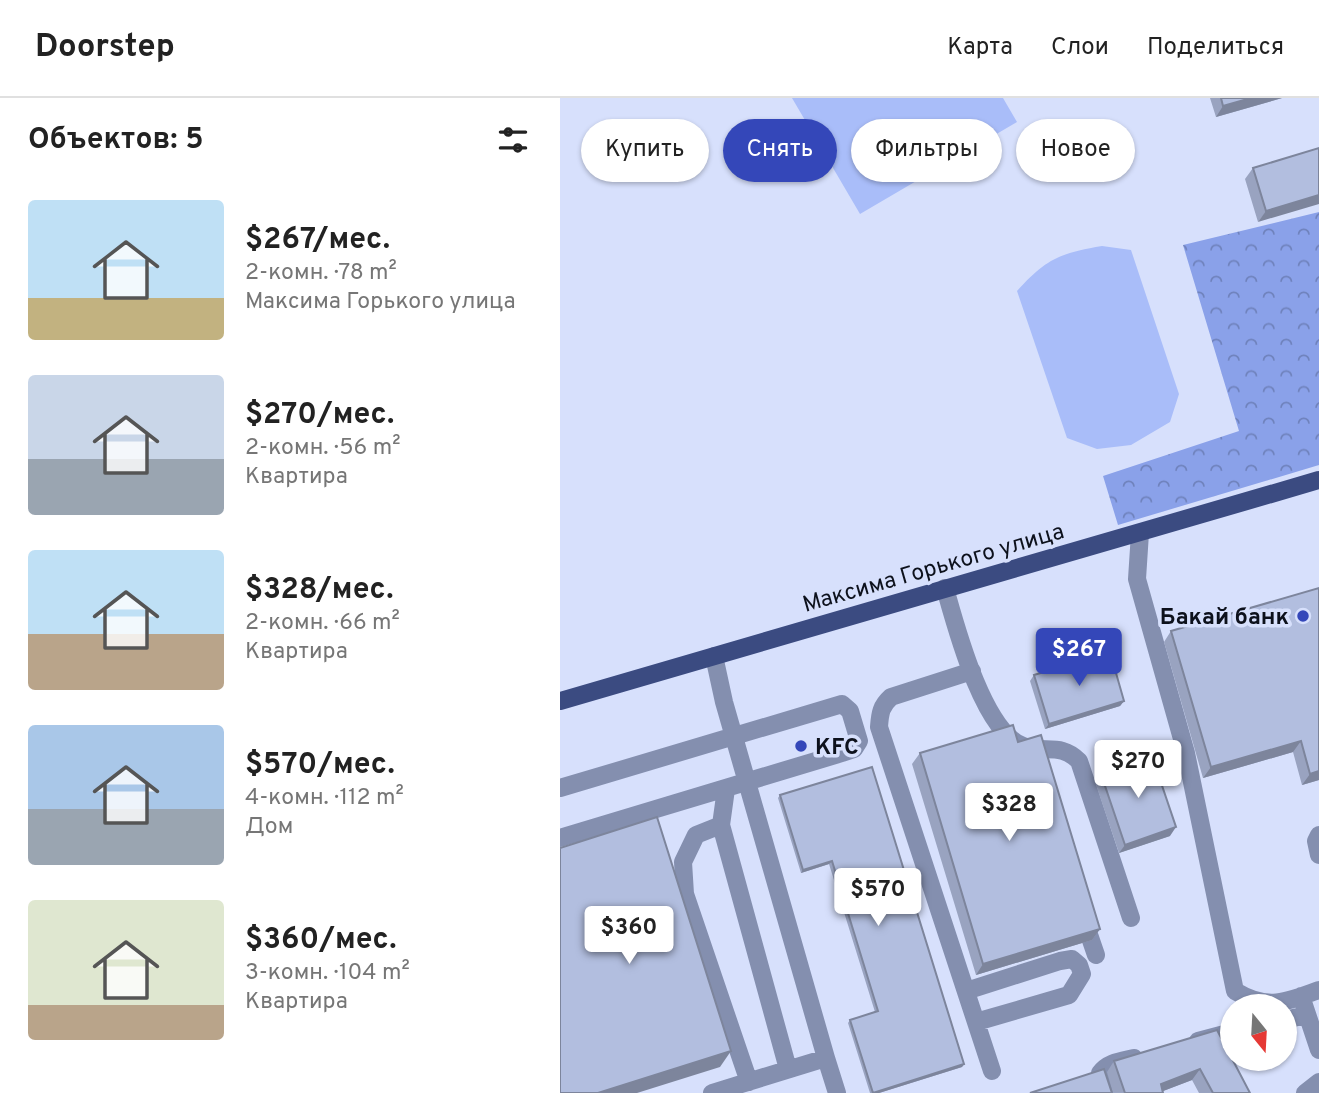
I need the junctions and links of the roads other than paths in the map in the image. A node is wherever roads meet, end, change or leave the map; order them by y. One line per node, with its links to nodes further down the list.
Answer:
1 (1319, 480): 2 (main road, Максима Горького улица)
2 (1140, 533): 3 (main road, Максима Горького улица); 22 (lane)
3 (945, 588): 4 (main road, Максима Горького улица); 5 (lane)
4 (714, 656): 6 (main road, Максима Горького улица); 7 (lane)
5 (972, 671): 8 (lane); 20 (lane)
6 (560, 701)
7 (734, 738): 10 (lane); 10 (lane); 11 (lane)
8 (1021, 746): 9 (lane); 18 (lane)
9 (1031, 772)
10 (747, 783): 12 (lane); 30 (lane)
11 (560, 788)
12 (726, 789): 13 (lane); 15 (lane)
13 (721, 825): 31 (lane); 33 (lane)
14 (1319, 835): 16 (lane)
15 (560, 838)
16 (1319, 855)
17 (1077, 902): 19 (lane)
18 (1131, 918)
19 (1096, 955)
20 (966, 990): 25 (lane); 25 (lane)
21 (1319, 990): 22 (lane)
22 (1301, 996): 23 (lane)
23 (1307, 1015): 24 (lane); 27 (lane)
24 (1297, 1017)
25 (976, 1022): 32 (lane)
26 (1220, 1035): 28 (lane)
27 (1317, 1039)
28 (1185, 1044)
29 (1147, 1054): 36 (lane)
30 (826, 1058): 31 (lane); 35 (lane)
31 (788, 1069): 33 (lane)
32 (992, 1071)
33 (749, 1082): 34 (lane)
34 (712, 1093)
35 (837, 1093)
36 (1105, 1093)

